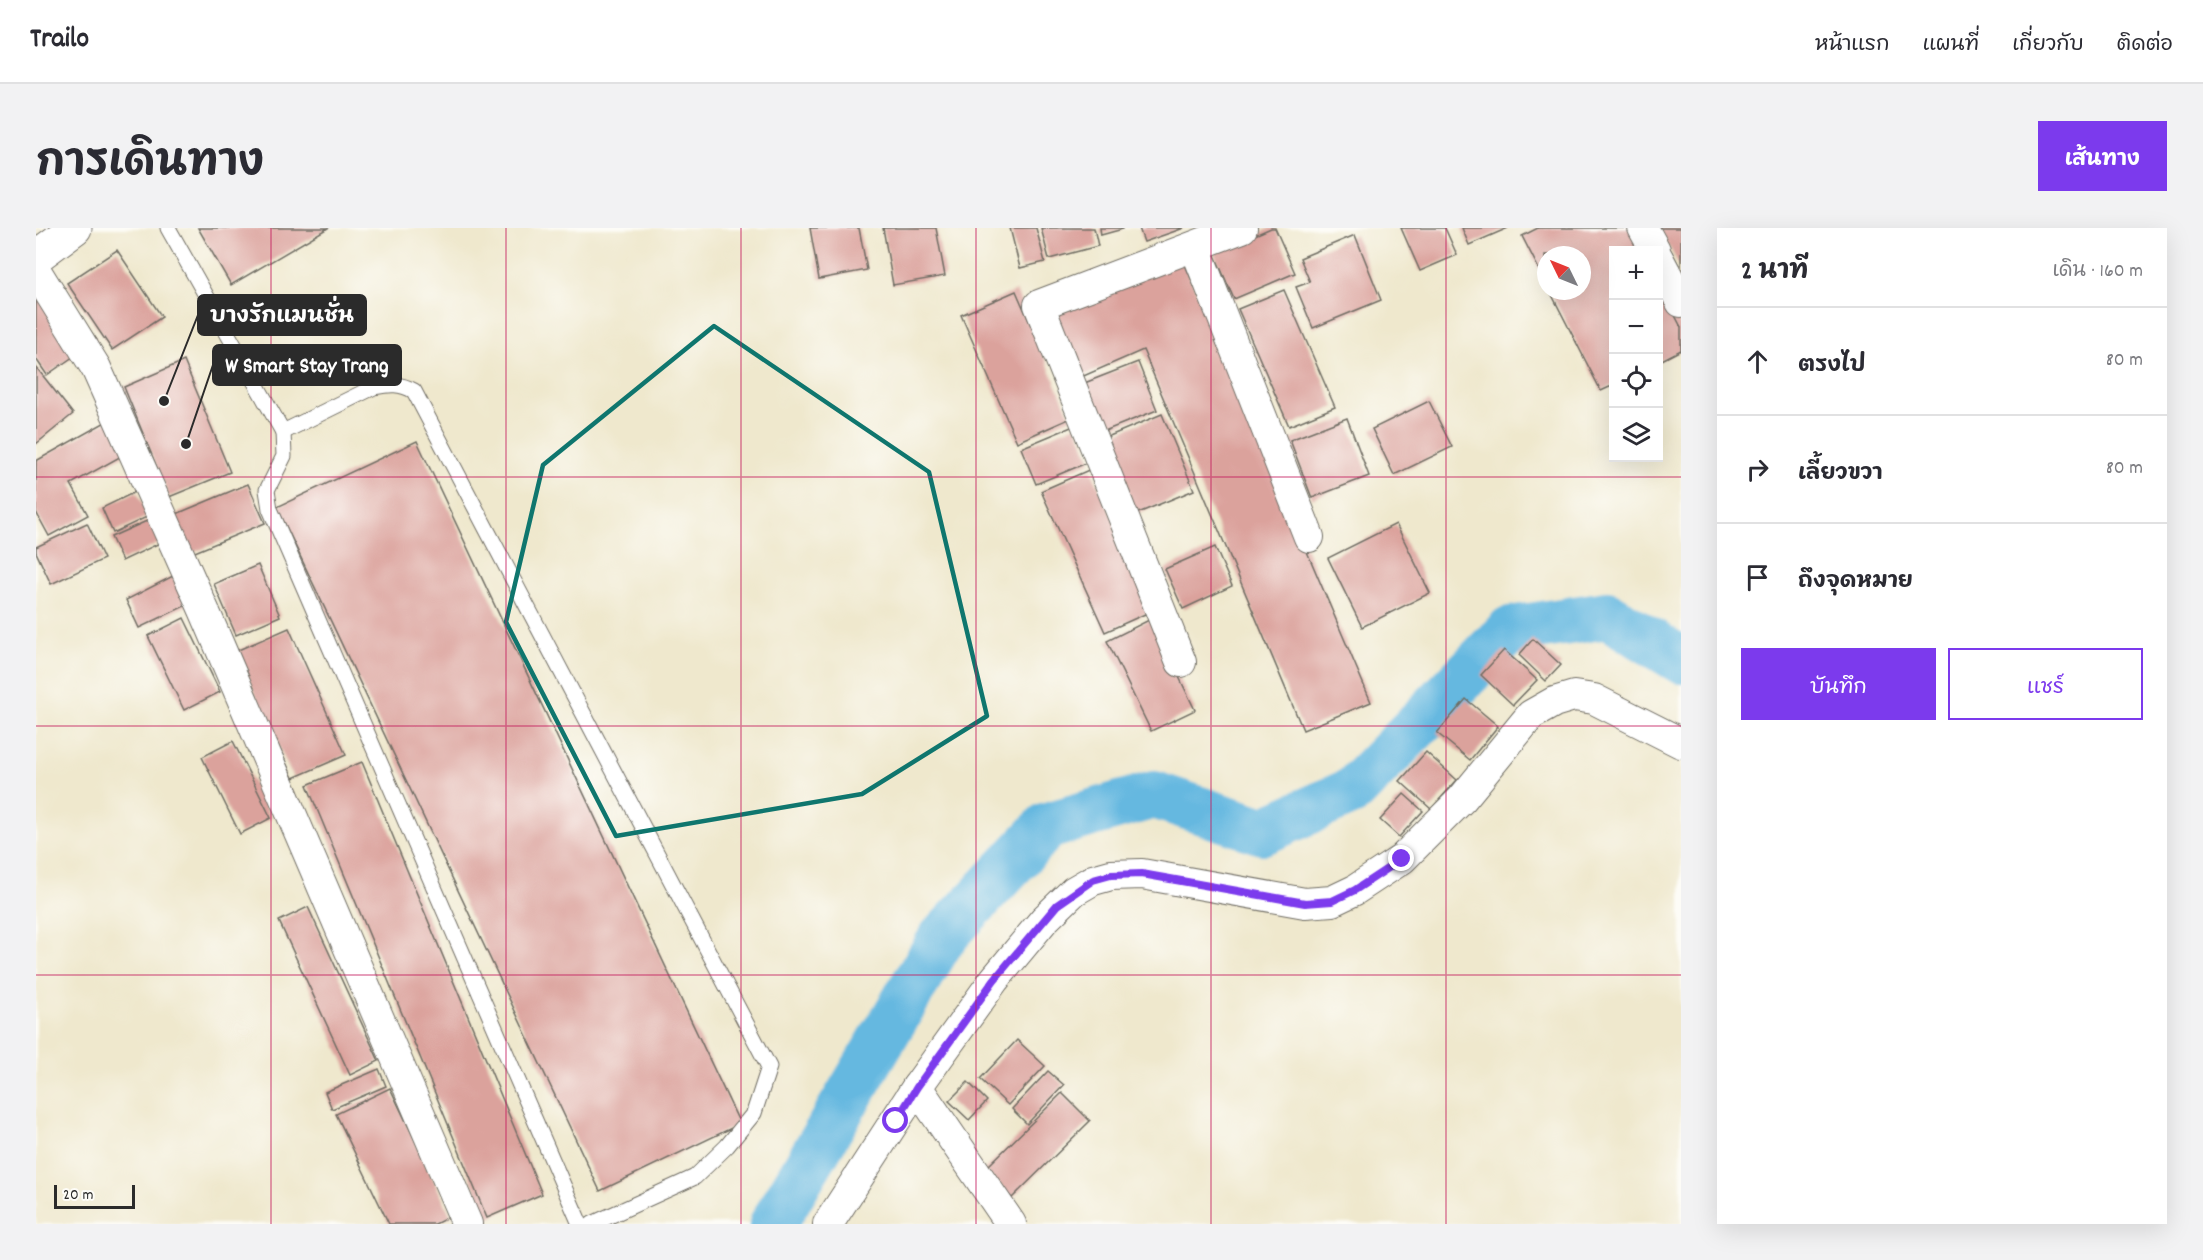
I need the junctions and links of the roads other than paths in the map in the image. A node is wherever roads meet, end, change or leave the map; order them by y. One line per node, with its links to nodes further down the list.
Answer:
1 (75, 228): 7 (main road)
2 (168, 228): 11 (lane)
3 (1242, 228): 6 (street)
4 (1643, 228): 5 (street)
5 (1653, 246)
6 (1195, 247): 12 (street); 13 (street)
7 (36, 257)
8 (1663, 266): 10 (street)
9 (36, 271): 16 (street)
10 (1681, 302)
11 (284, 432): 17 (lane); 18 (lane)
12 (1309, 537)
13 (1181, 662)
14 (1681, 743): 15 (street)
15 (917, 1087): 19 (street); 20 (street)
16 (467, 1224)
17 (580, 1224)
18 (592, 1224)
19 (828, 1224)
20 (1011, 1224)

